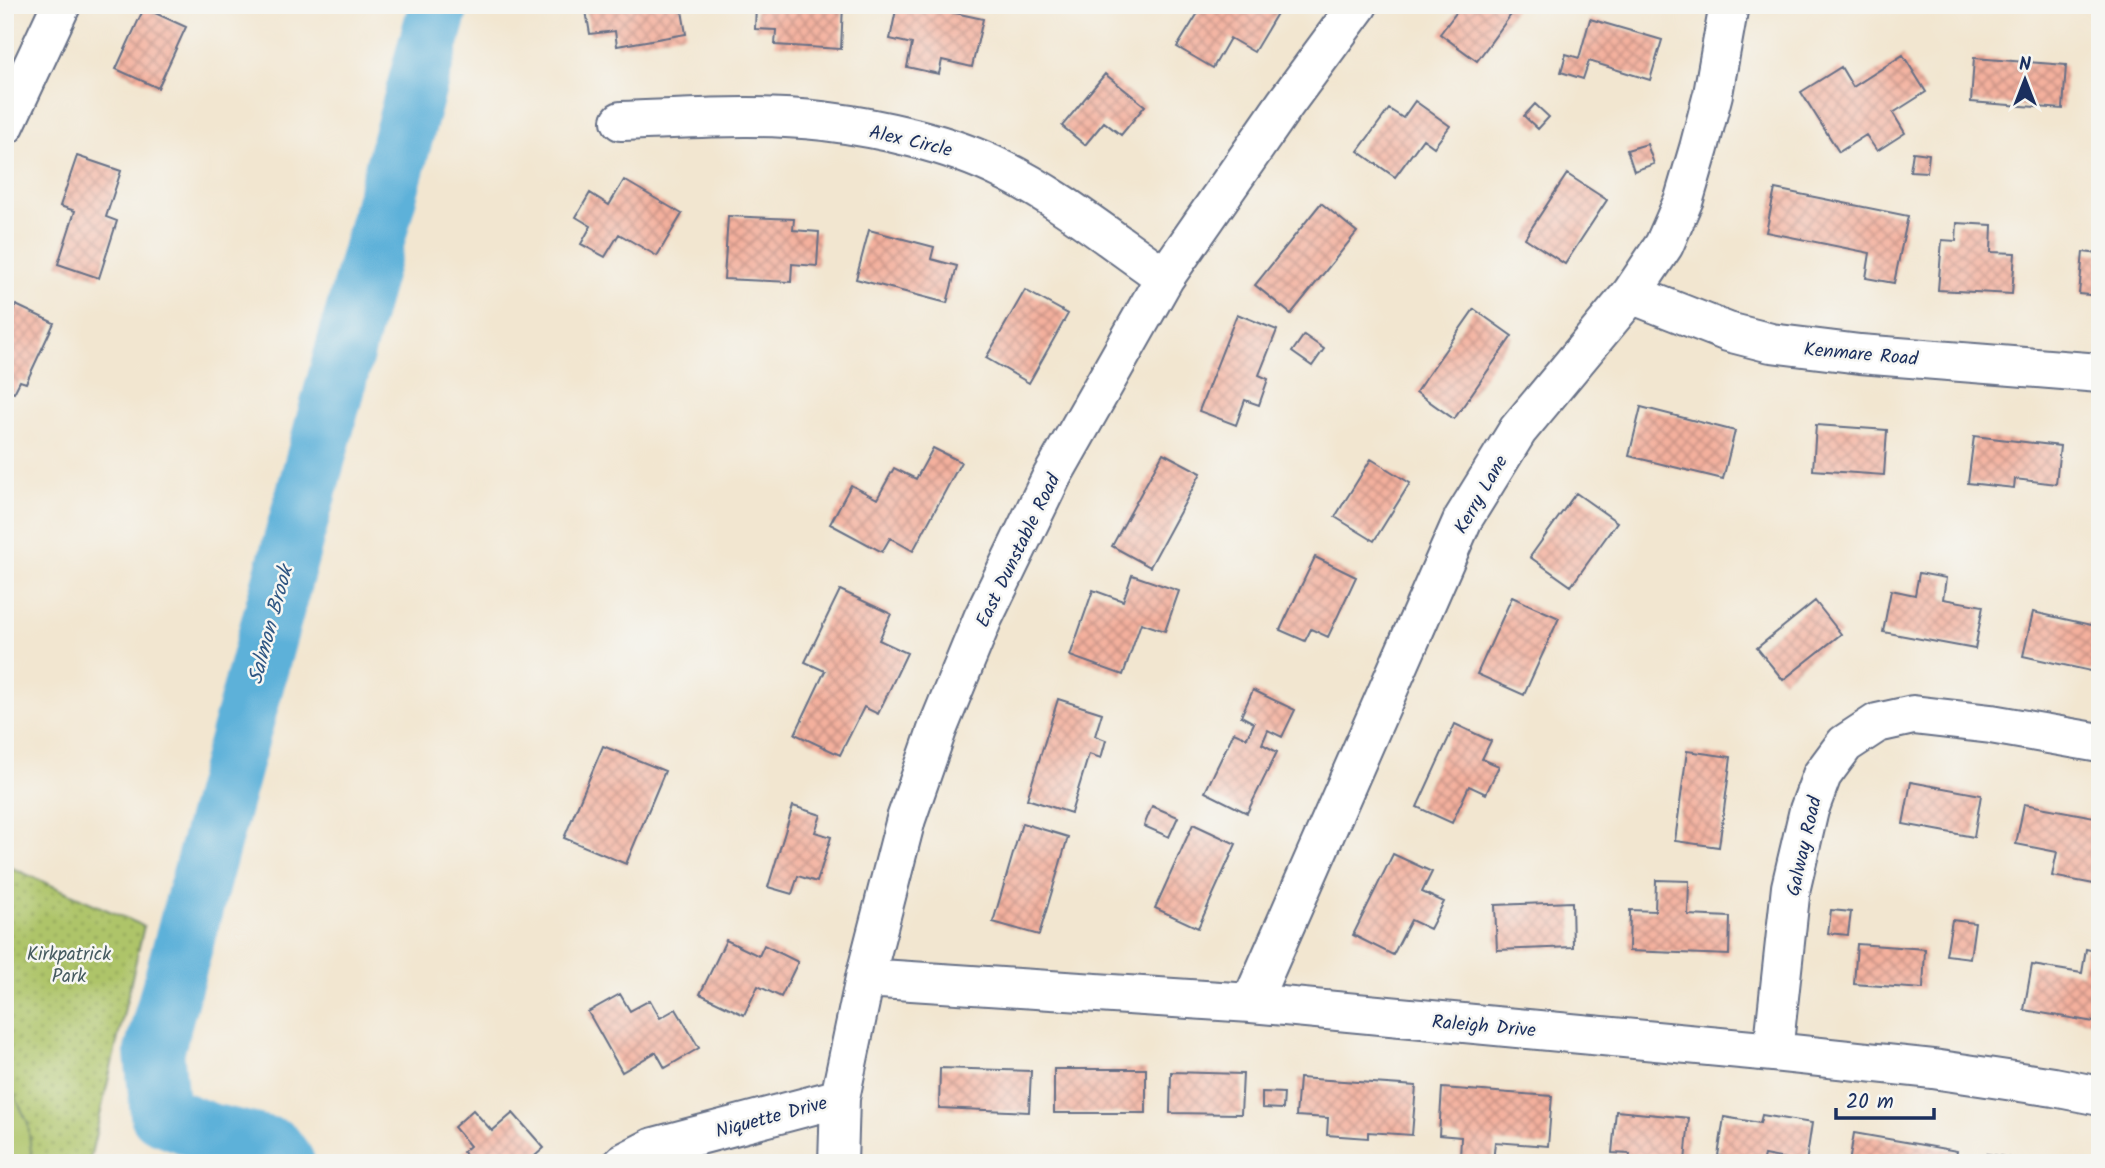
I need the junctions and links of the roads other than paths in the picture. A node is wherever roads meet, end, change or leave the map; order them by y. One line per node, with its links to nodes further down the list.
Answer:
1 (61, 5): 5 (street)
2 (1358, 5): 6 (street, East Dunstable Road)
3 (1729, 5): 7 (street, Kerry Lane)
4 (621, 121): 6 (street, Alex Circle)
5 (5, 125)
6 (1164, 277): 10 (street, East Dunstable Road)
7 (1630, 294): 8 (street, Kenmare Road); 11 (street, Kerry Lane)
8 (2100, 373)
9 (2100, 743): 12 (street, Galway Road)
10 (865, 978): 11 (street, Raleigh Drive); 14 (street, East Dunstable Road)
11 (1251, 1003): 12 (street, Raleigh Drive)
12 (1773, 1052): 13 (street, Raleigh Drive)
13 (2100, 1096)
14 (841, 1098): 15 (street, Niquette Drive); 16 (street, East Dunstable Road)
15 (623, 1163)
16 (838, 1163)

